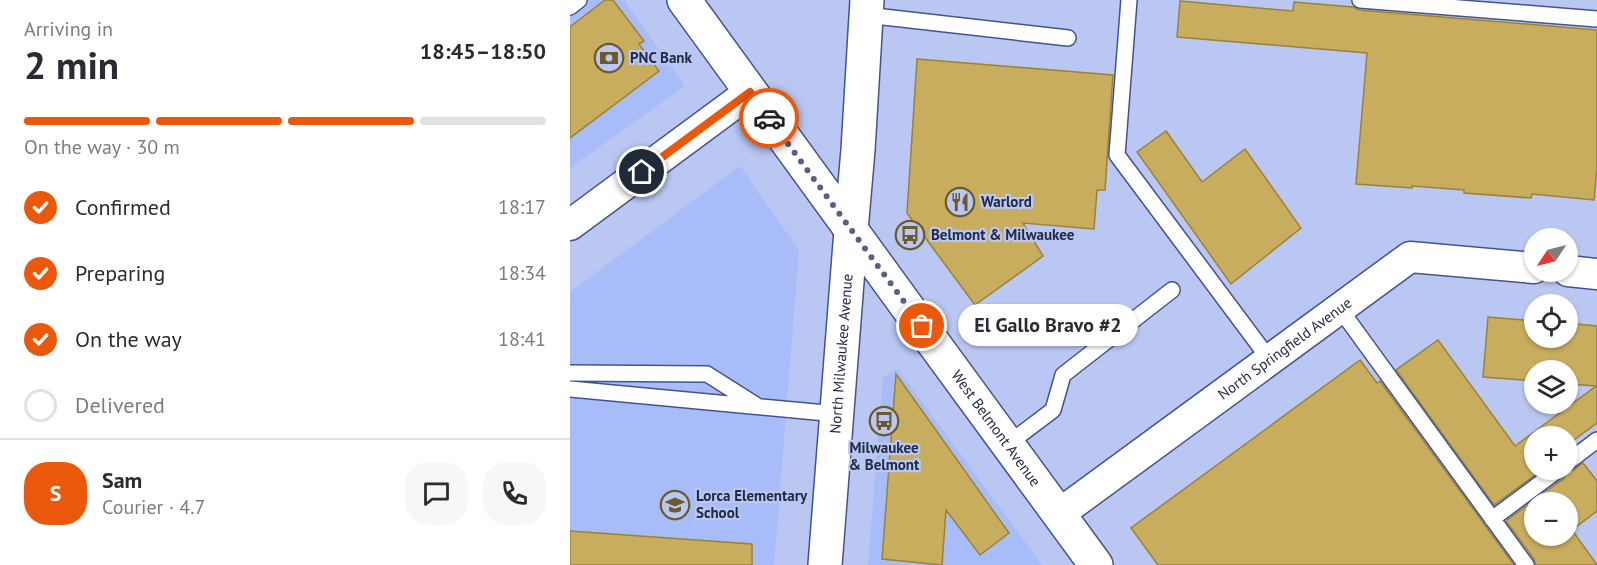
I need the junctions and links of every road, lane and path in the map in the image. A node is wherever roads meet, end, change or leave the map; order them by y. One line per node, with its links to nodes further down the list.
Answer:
1 (579, 0): 5 (lane)
2 (684, 0): 9 (main road, West Belmont Avenue)
3 (1129, 0): 17 (lane)
4 (1360, 0): 7 (lane)
5 (570, 7)
6 (866, 8): 8 (lane); 11 (main road, North Milwaukee Avenue)
7 (1597, 19)
8 (1068, 38)
9 (750, 92): 10 (street); 11 (main road, West Belmont Avenue)
10 (570, 225)
11 (850, 230): 21 (main road, North Milwaukee Avenue); 23 (main road, West Belmont Avenue)
12 (1524, 267): 16 (street, North Springfield Avenue)
13 (1578, 272): 14 (street)
14 (1597, 274)
15 (1172, 290): 23 (lane)
16 (1340, 309): 17 (street, North Springfield Avenue); 27 (lane)
17 (1270, 360): 26 (street, North Springfield Avenue)
18 (570, 373): 20 (lane)
19 (570, 389): 20 (lane)
20 (759, 407): 21 (lane)
21 (837, 414): 28 (main road, North Milwaukee Avenue)
22 (1597, 440): 24 (lane)
23 (1008, 444): 26 (main road, West Belmont Avenue)
24 (1578, 454)
25 (1545, 480): 27 (lane)
26 (1059, 514): 29 (main road, West Belmont Avenue)
27 (1492, 519): 30 (lane)
28 (825, 565)
29 (1096, 565)
30 (1526, 565)

